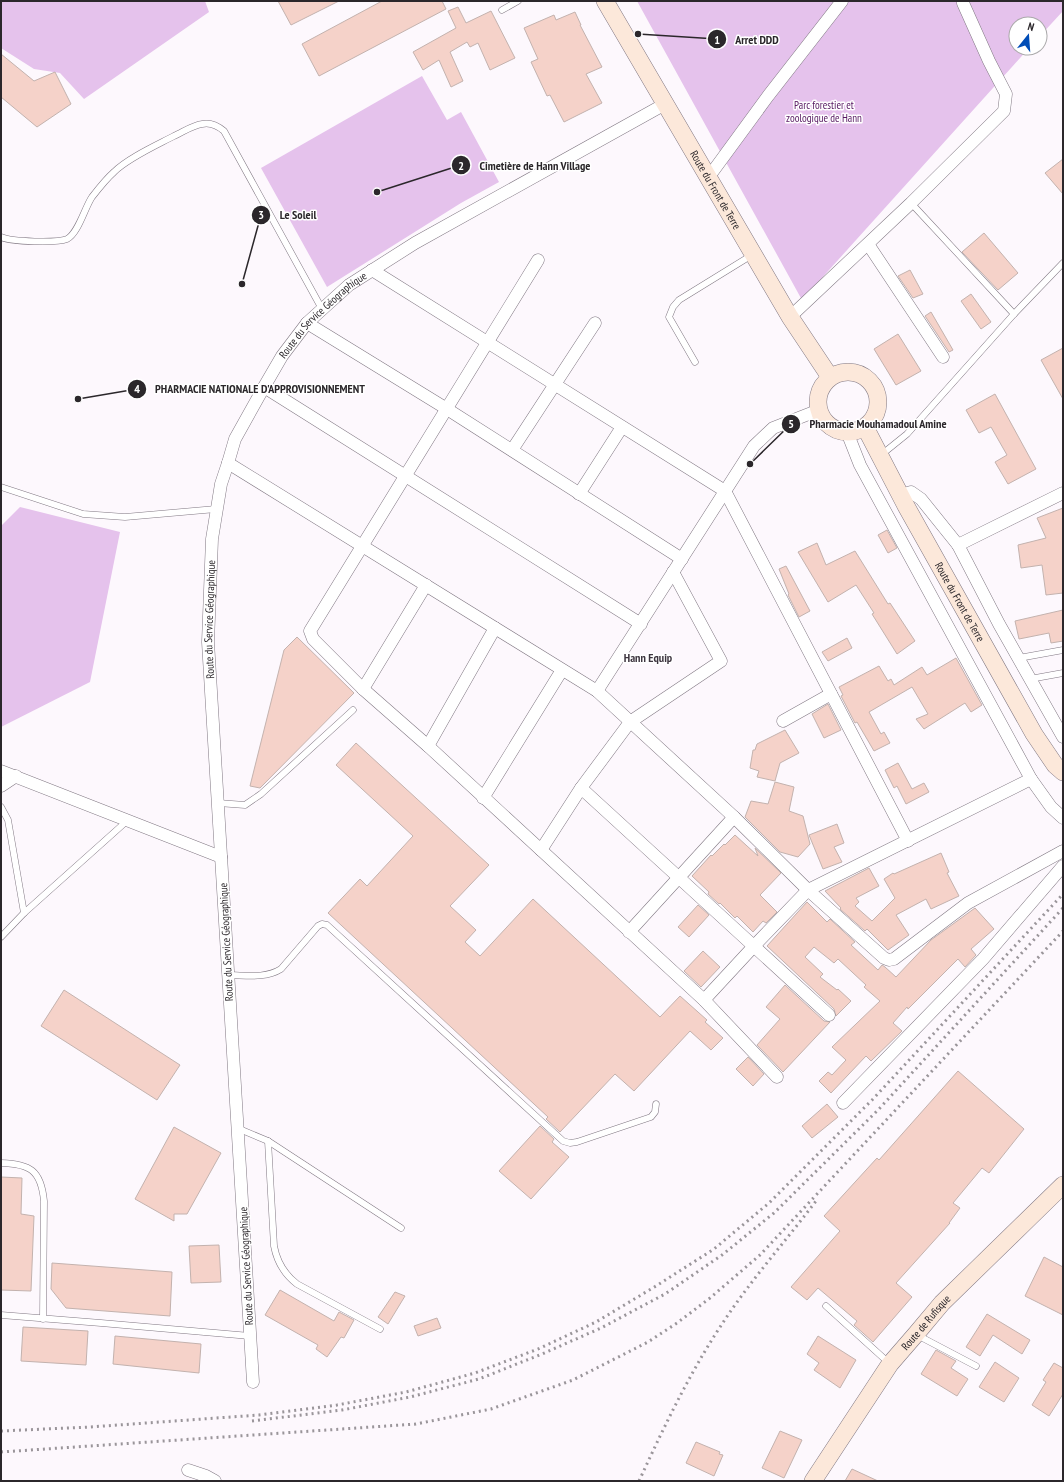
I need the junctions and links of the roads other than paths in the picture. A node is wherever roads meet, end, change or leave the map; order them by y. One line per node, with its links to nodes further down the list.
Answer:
1 (518, 1): 5 (lane)
2 (605, 1): 6 (main road, Route du Front de Terre)
3 (842, 1): 7 (street)
4 (963, 3): 8 (street)
5 (502, 10)
6 (665, 104): 7 (main road, Route du Front de Terre); 14 (street, Route du Service Géographique)
7 (708, 178): 11 (main road, Route du Front de Terre)
8 (911, 203): 10 (street); 16 (lane)
9 (1, 237): 15 (lane)
10 (868, 244): 17 (street); 21 (street)
11 (753, 255): 17 (main road, Route du Front de Terre); 22 (lane)
12 (538, 260): 20 (street)
13 (1063, 263): 16 (lane)
14 (372, 270): 15 (street, Route du Service Géographique); 20 (street)
15 (322, 309): 19 (street, Route du Service Géographique)
16 (1014, 314): 32 (lane)
17 (790, 317): 23 (main road, Route du Front de Terre)
18 (595, 322): 24 (street)
19 (307, 323): 25 (street, Route du Service Géographique); 26 (street)
20 (487, 342): 24 (street); 26 (street)
21 (943, 357)
22 (695, 362)
23 (830, 377): 27 (main road); 29 (main road)
24 (555, 385): 28 (street); 31 (street)
25 (264, 387): 33 (street, Route du Service Géographique); 35 (street)
26 (447, 409): 31 (street); 35 (street)
27 (819, 410): 30 (main road); 37 (street)
28 (622, 427): 37 (street); 39 (street)
29 (865, 427): 30 (main road); 32 (main road, Route du Front de Terre)
30 (847, 432): 34 (street)
31 (512, 450): 39 (street)
32 (880, 456): 34 (street); 40 (main road, Route du Front de Terre)
33 (228, 462): 41 (street, Route du Service Géographique); 43 (street)
34 (860, 465): 65 (street)
35 (406, 476): 43 (street); 47 (street)
36 (1, 488): 41 (lane)
37 (725, 491): 44 (street); 56 (street)
38 (1063, 493): 42 (street)
39 (579, 494): 44 (street)
40 (901, 495): 42 (street); 63 (main road, Route du Front de Terre)
41 (216, 509): 69 (street, Route du Service Géographique)
42 (958, 545): 50 (street)
43 (362, 546): 46 (street); 54 (street)
44 (682, 559): 45 (street)
45 (673, 572): 47 (street); 59 (street)
46 (426, 585): 48 (street); 54 (street)
47 (641, 624): 55 (street)
48 (495, 628): 51 (street); 61 (street)
49 (1063, 650): 50 (lane)
50 (1019, 658): 53 (street)
51 (562, 670): 55 (street); 68 (street)
52 (1063, 672): 53 (lane)
53 (1030, 679): 60 (street)
54 (363, 689): 61 (street)
55 (597, 692): 59 (street)
56 (831, 694): 58 (street); 74 (street)
57 (353, 710): 69 (lane)
58 (782, 721)
59 (630, 722): 67 (street); 71 (street)
60 (1063, 737)
61 (428, 746): 68 (street)
62 (1, 771): 64 (street)
63 (1063, 772)
64 (16, 776): 66 (street); 73 (street)
65 (1031, 779): 72 (street); 74 (street)
66 (1, 786)
67 (581, 788): 75 (street); 79 (street)
68 (483, 798): 75 (street)
69 (218, 803): 77 (street, Route du Service Géographique)
70 (1, 807): 81 (lane)
71 (734, 818): 79 (street); 80 (street)
72 (1063, 818)
73 (128, 820): 77 (street); 81 (lane)
74 (908, 841): 80 (street)
75 (541, 850): 82 (street)
76 (1063, 851): 80 (street)
77 (221, 857): 85 (street, Route du Service Géographique)
78 (1063, 866): 89 (street)
79 (679, 877): 82 (street); 84 (street)
80 (808, 890): 84 (street)
81 (24, 913): 83 (lane)
82 (629, 932): 86 (street)
83 (1, 937)
84 (754, 946): 86 (street); 87 (street)
85 (228, 975): 90 (lane); 91 (street, Route du Service Géographique)
86 (704, 1000): 88 (street)
87 (829, 1016)
88 (777, 1076)
89 (843, 1103)
90 (656, 1104)
91 (238, 1128): 92 (lane); 101 (street, Route du Service Géographique)
92 (268, 1141): 95 (lane); 99 (lane)
93 (1, 1163): 98 (lane)
94 (1063, 1185): 100 (main road, Route de Rufisque)
95 (401, 1228)
96 (826, 1306): 102 (lane)
97 (1, 1316): 98 (lane)
98 (43, 1319): 101 (lane)
99 (380, 1329)
100 (916, 1334): 102 (main road, Route de Rufisque); 103 (lane)
101 (250, 1336): 104 (street, Route du Service Géographique)
102 (890, 1364): 107 (main road, Route de Rufisque)
103 (976, 1366)
104 (253, 1382)
105 (188, 1470): 106 (street)
106 (215, 1481)
107 (813, 1481)

